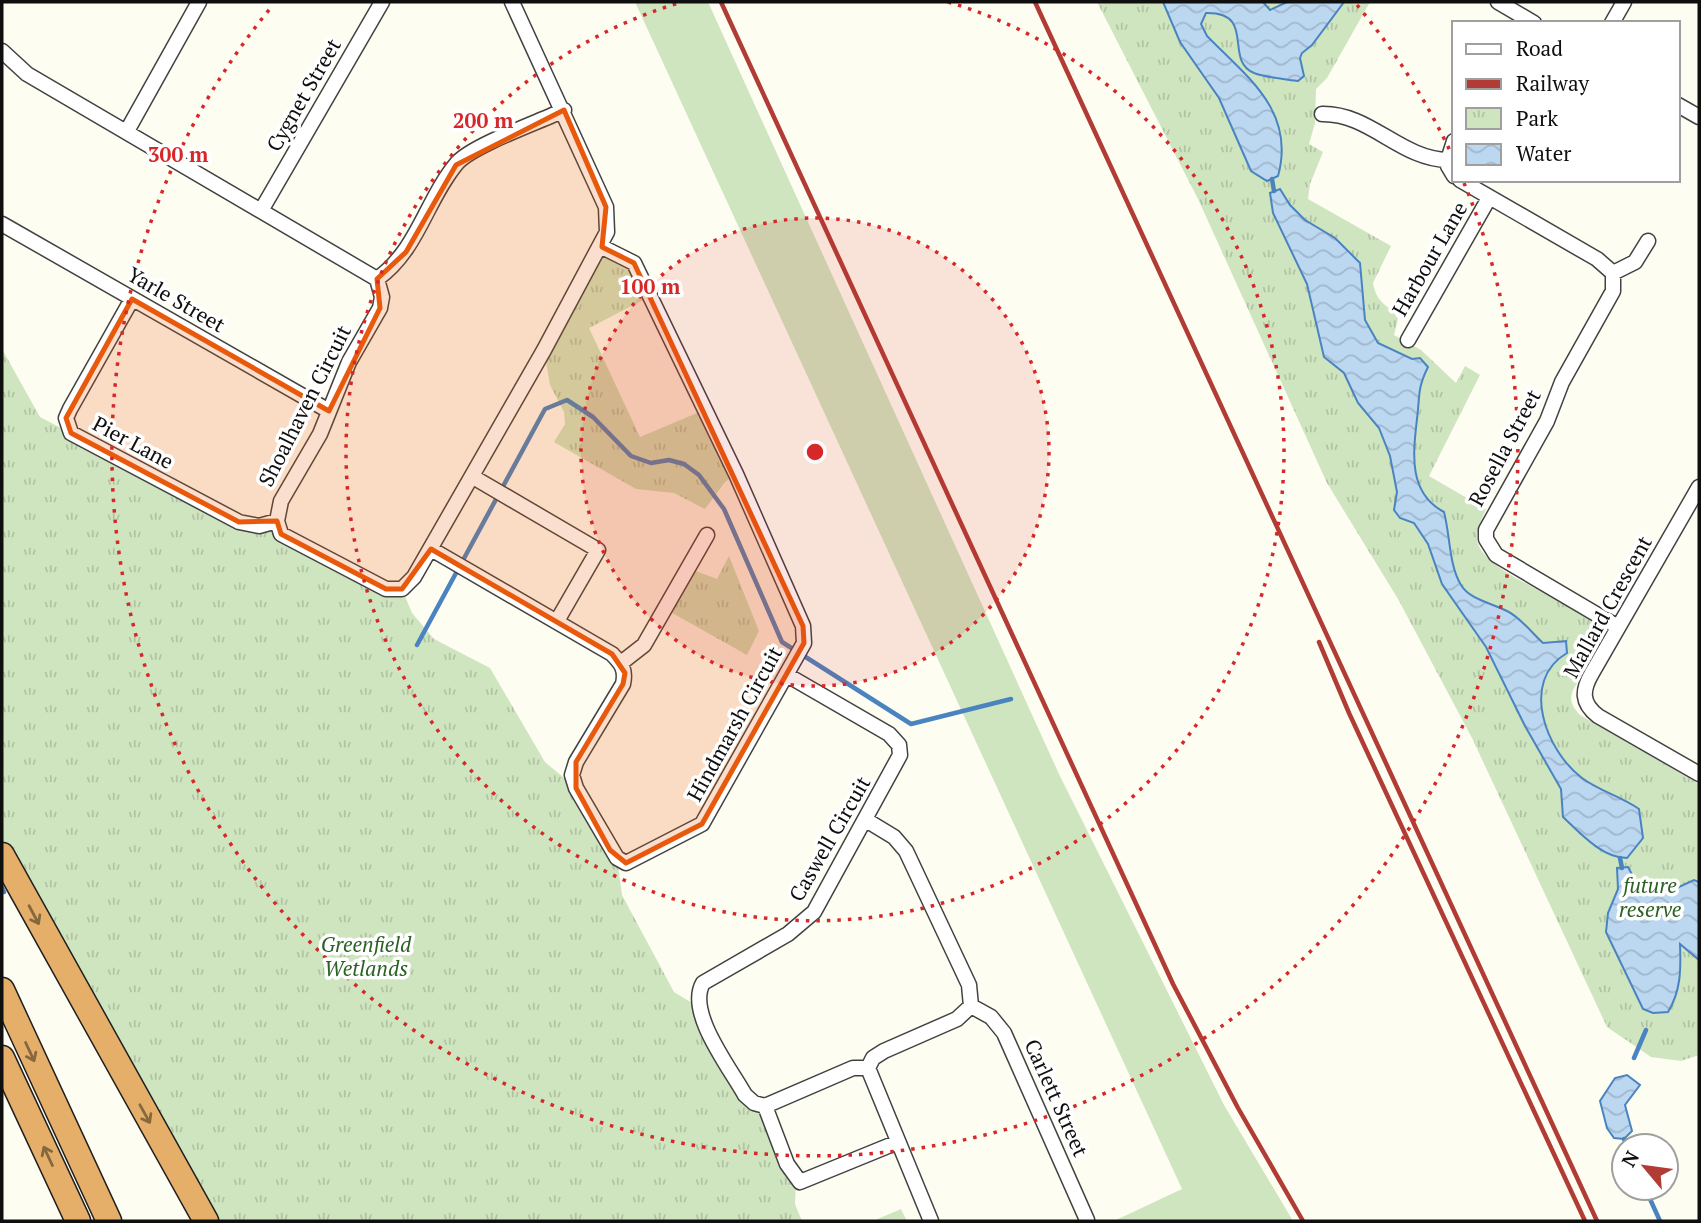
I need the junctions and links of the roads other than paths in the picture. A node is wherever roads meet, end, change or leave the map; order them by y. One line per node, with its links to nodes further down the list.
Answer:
1 (199, 2): 13 (street)
2 (382, 2): 19 (street, Cygnet Street)
3 (512, 2): 10 (street, Shoalhaven Circuit)
4 (1498, 2): 6 (street)
5 (1624, 2): 7 (street)
6 (1528, 21)
7 (1613, 21)
8 (2, 51): 13 (street)
9 (1680, 106): 12 (street)
10 (564, 110): 22 (street, Shoalhaven Circuit); 24 (street)
11 (1322, 114): 15 (street)
12 (1699, 117)
13 (127, 131): 19 (street)
14 (1452, 147): 15 (street)
15 (1448, 160): 16 (street)
16 (1452, 171)
17 (1464, 182): 18 (street)
18 (1489, 198): 23 (street); 26 (street, Harbour Lane)
19 (262, 209): 24 (street)
20 (2, 224): 25 (street, Yarle Street)
21 (1648, 241): 23 (street)
22 (602, 247): 28 (street, Shoalhaven Circuit); 36 (street, Hindmarsh Circuit)
23 (1613, 273): 34 (street, Rosella Street)
24 (377, 279): 27 (street, Shoalhaven Circuit)
25 (132, 299): 27 (street, Yarle Street); 30 (street, Pier Lane)
26 (1408, 340)
27 (329, 411): 30 (street, Shoalhaven Circuit)
28 (473, 477): 32 (street, Shoalhaven Circuit); 33 (street)
29 (1699, 487): 34 (street, Mallard Crescent)
30 (277, 522): 32 (street, Shoalhaven Circuit)
31 (707, 535): 35 (street)
32 (431, 549): 33 (street)
33 (557, 621): 35 (street)
34 (1618, 627): 37 (street, Mallard Crescent)
35 (621, 663): 36 (street, Hindmarsh Circuit)
36 (791, 669): 38 (street, Caswell Circuit)
37 (1699, 774)
38 (866, 820): 41 (street); 44 (street, Caswell Circuit)
39 (2, 855): 49 (highway, one-way to 49)
40 (2, 990): 48 (highway, one-way to 48)
41 (971, 1006): 43 (street); 47 (street, Carlett Street)
42 (2, 1058): 46 (highway, one-way to 42)
43 (868, 1068): 44 (street); 45 (street)
44 (765, 1106): 45 (street)
45 (898, 1142): 50 (street)
46 (78, 1220)
47 (1087, 1220)
48 (109, 1221)
49 (206, 1221)
50 (931, 1221)

